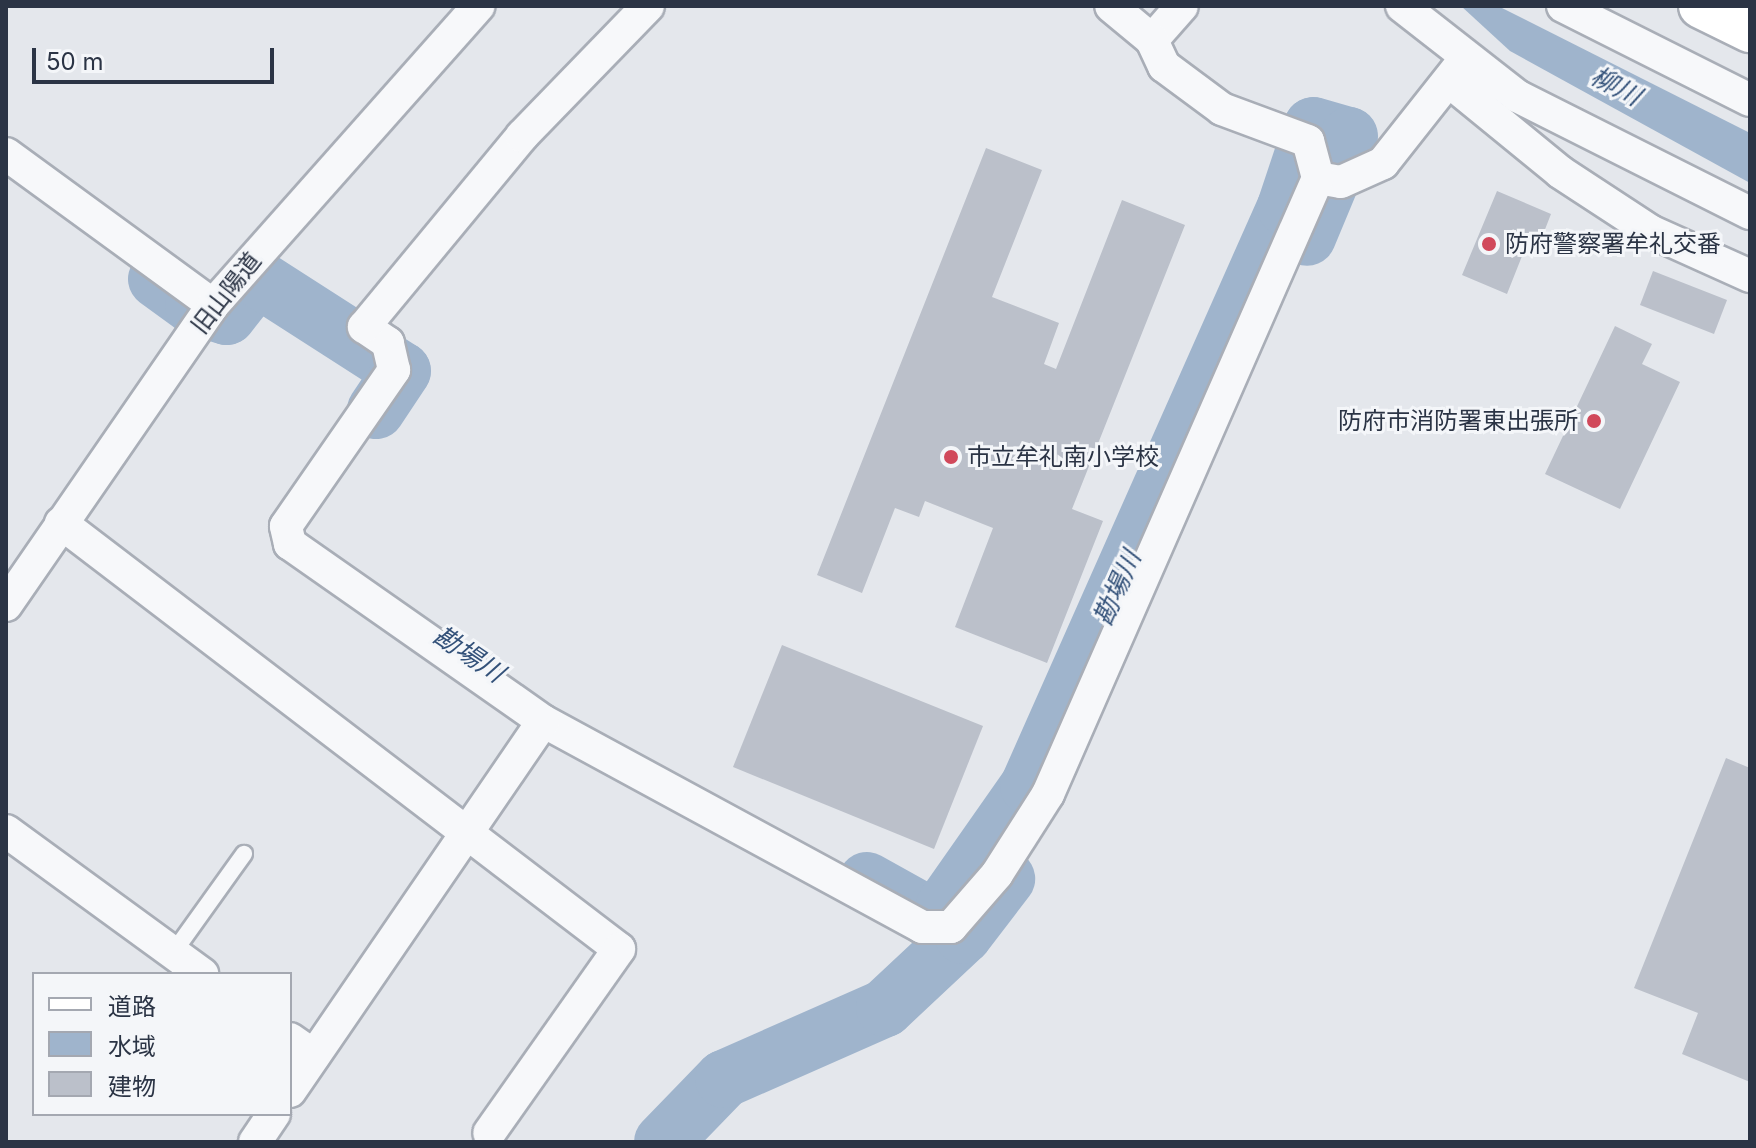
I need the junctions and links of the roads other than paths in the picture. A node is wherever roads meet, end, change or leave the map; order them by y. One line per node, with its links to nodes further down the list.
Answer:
1 (478, 6): 16 (street, 旧山陽道)
2 (648, 6): 19 (street)
3 (1111, 6): 9 (street)
4 (1182, 6): 9 (street)
5 (1402, 6): 10 (street)
6 (1563, 6): 11 (street)
7 (1701, 6): 8 (main road)
8 (1750, 30)
9 (1152, 40): 13 (street)
10 (1457, 70): 13 (street); 14 (street); 15 (street)
11 (1750, 100)
12 (6, 154): 16 (street)
13 (1318, 178): 19 (street)
14 (1750, 213)
15 (1750, 276)
16 (213, 305): 17 (street, 旧山陽道)
17 (61, 523): 18 (street, 旧山陽道); 20 (street)
18 (6, 605)
19 (543, 721): 20 (street)
20 (467, 827): 25 (street); 28 (street)
21 (6, 831): 23 (street)
22 (244, 854): 23 (lane)
23 (173, 953): 24 (street)
24 (199, 972)
25 (302, 1048): 26 (street)
26 (292, 1084)
27 (273, 1116): 29 (street)
28 (489, 1133)
29 (255, 1142)

